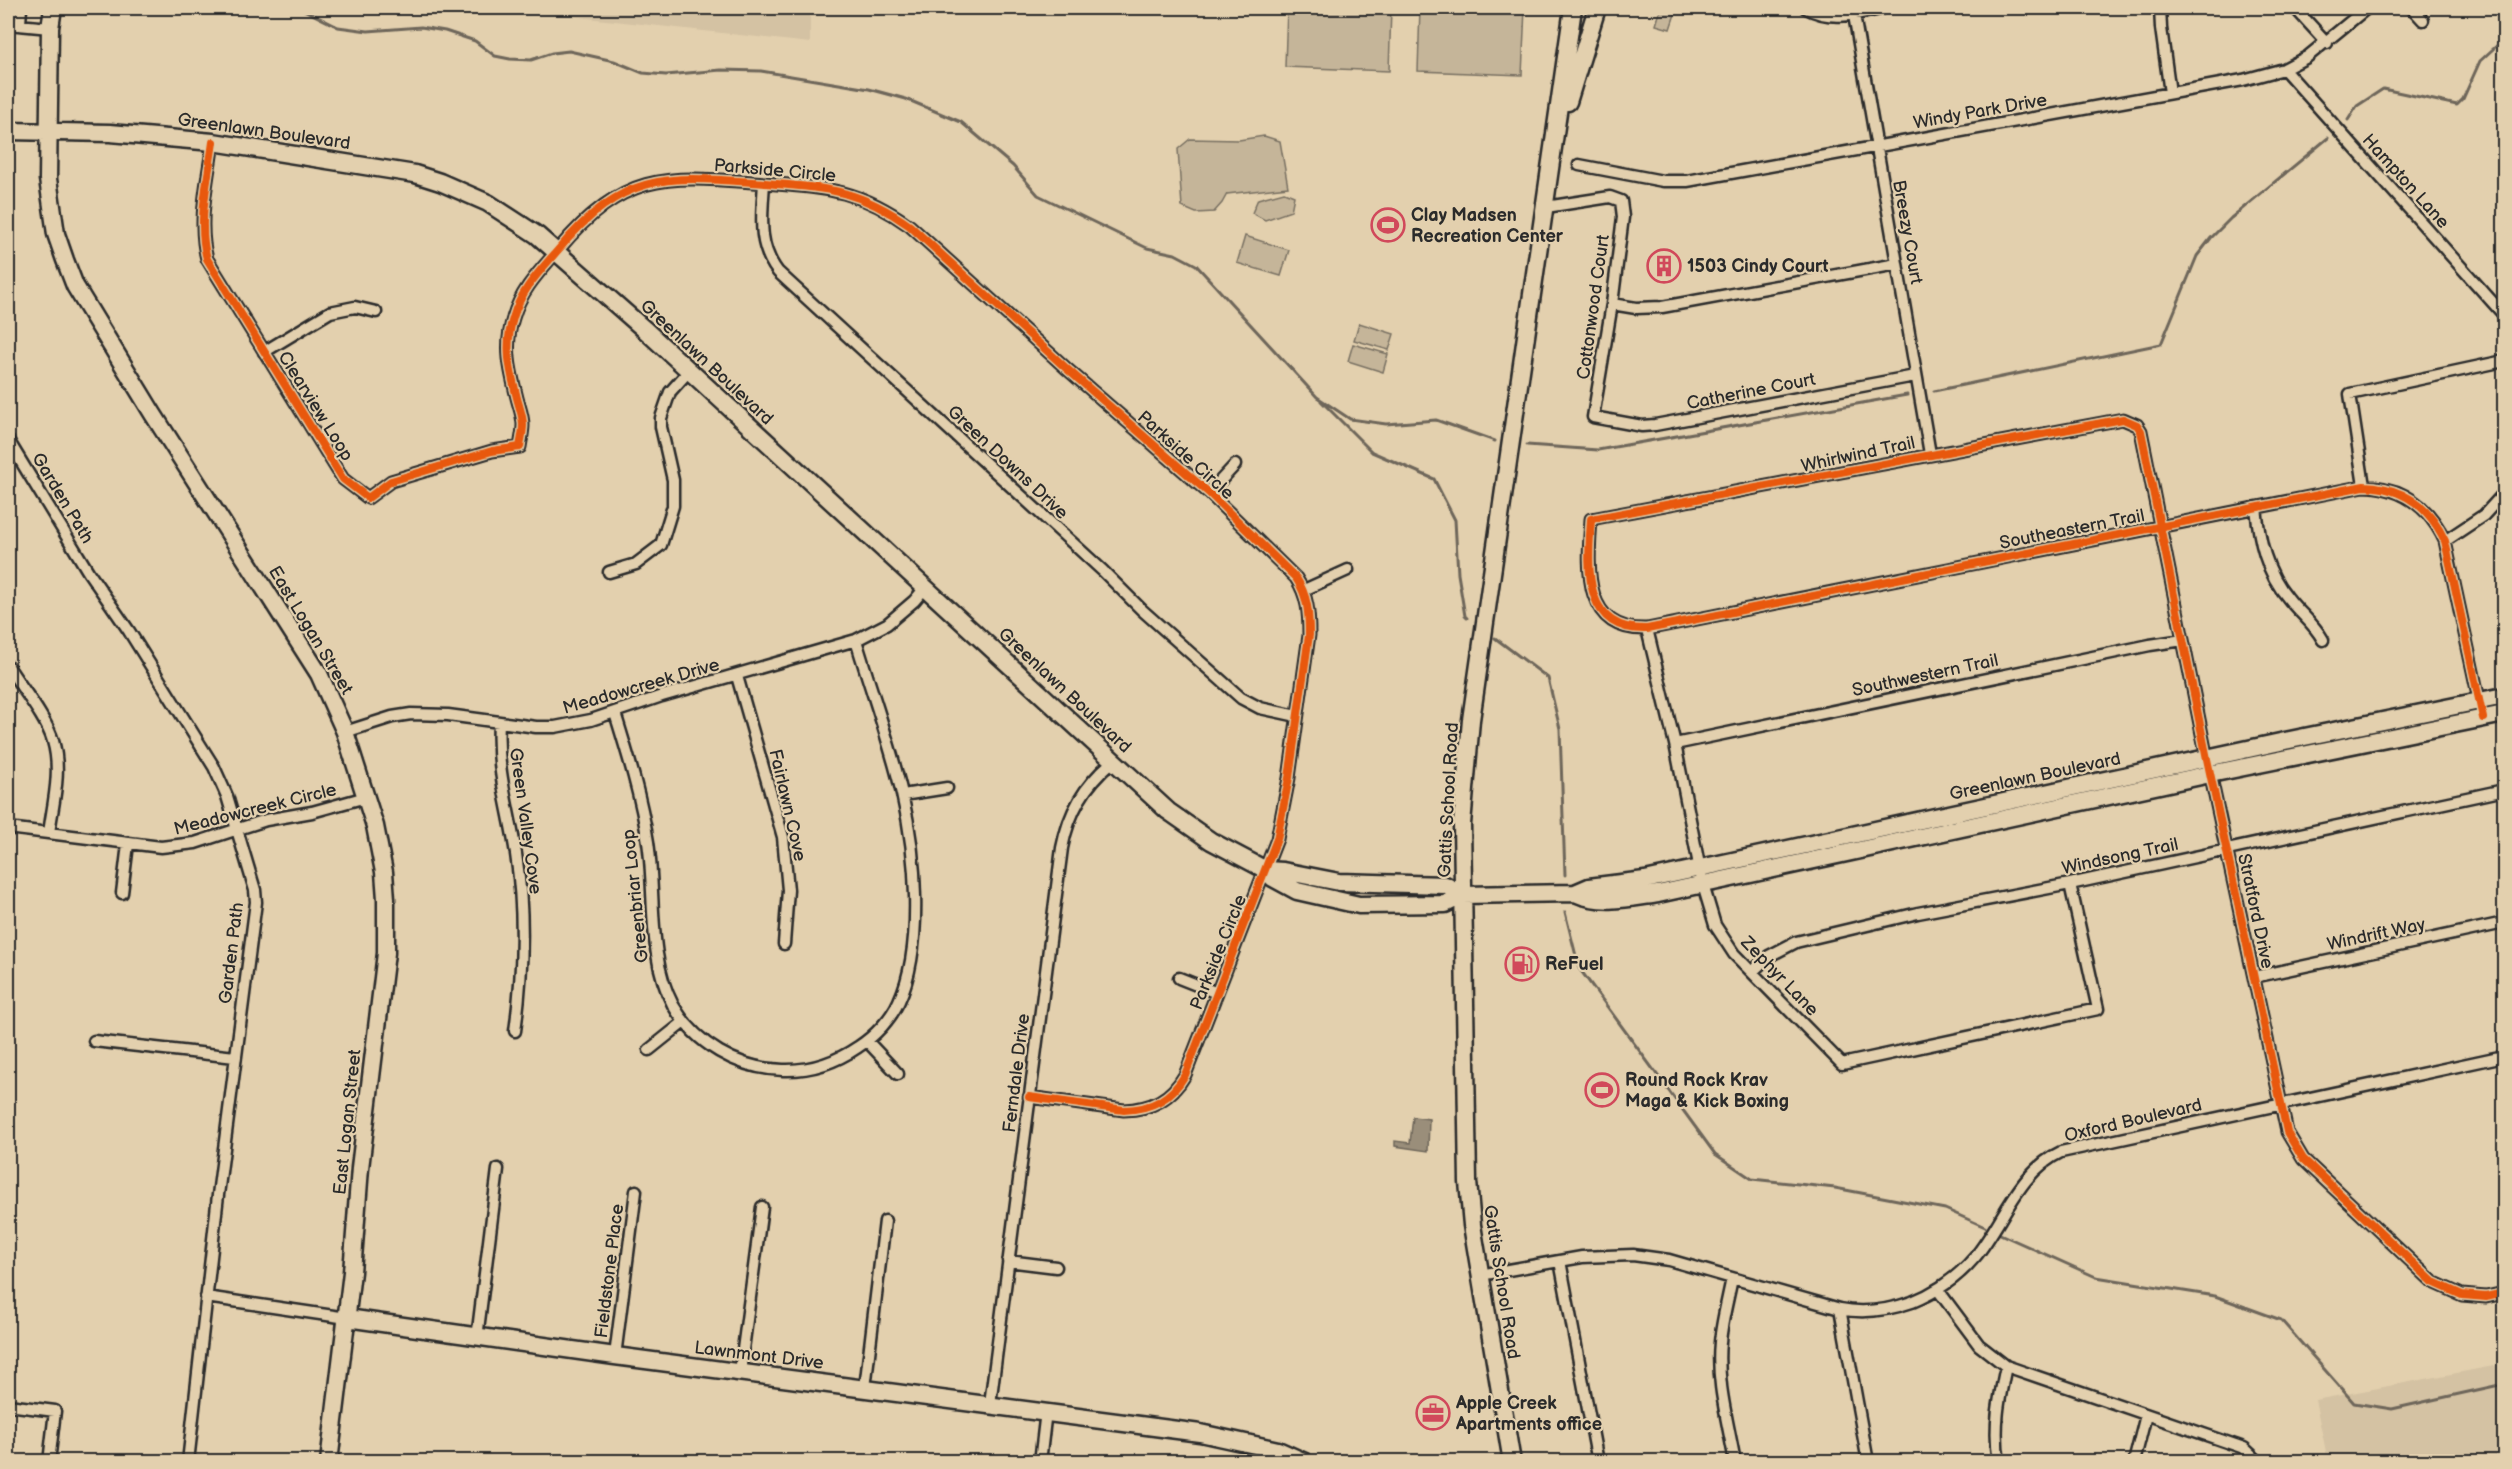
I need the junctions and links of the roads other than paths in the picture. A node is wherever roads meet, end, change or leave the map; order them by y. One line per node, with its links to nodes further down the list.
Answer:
1 (21, 8): 14 (street)
2 (53, 8): 15 (street, East Logan Street)
3 (1573, 8): 22 (street, Gattis School Road)
4 (1597, 8): 22 (street, Gattis School Road)
5 (1806, 8): 11 (street)
6 (1884, 8): 11 (street)
7 (2160, 8): 18 (street)
8 (2295, 8): 16 (street)
9 (2367, 8): 16 (street, Windy Park Drive)
10 (2412, 8): 12 (street)
11 (1854, 15): 23 (street, Breezy Court)
12 (2423, 20)
13 (8, 24): 14 (street)
14 (20, 24): 15 (street)
15 (50, 28): 20 (street, East Logan Street)
16 (2327, 43): 17 (street, Windy Park Drive)
17 (2284, 69): 18 (street, Windy Park Drive); 31 (street, Hampton Lane)
18 (2170, 93): 23 (street, Windy Park Drive)
19 (8, 131): 20 (street, Greenlawn Boulevard)
20 (48, 133): 21 (street, Greenlawn Boulevard); 63 (street, East Logan Street)
21 (213, 142): 27 (street, Greenlawn Boulevard); 32 (street, Clearview Loop)
22 (1555, 143): 26 (street, Gattis School Road)
23 (1876, 146): 24 (street, Windy Park Drive); 28 (street, Breezy Court)
24 (1579, 165)
25 (764, 183): 27 (street, Parkside Circle); 43 (street, Parkside Circle); 61 (street, Green Downs Drive)
26 (1546, 207): 29 (street, Cottonwood Court); 82 (street, Gattis School Road)
27 (556, 252): 32 (street, Clearview Loop); 34 (street, Greenlawn Boulevard)
28 (1896, 264): 29 (street); 35 (street, Breezy Court)
29 (1612, 304): 36 (street, Cottonwood Court)
30 (376, 312): 32 (street)
31 (2505, 315)
32 (264, 352)
33 (2505, 361): 41 (street)
34 (688, 372): 48 (street); 49 (street, Greenlawn Boulevard)
35 (1915, 376): 36 (street, Catherine Court); 39 (street, Breezy Court)
36 (1593, 417)
37 (2130, 421): 39 (street, Whirlwind Trail); 45 (street, Stratford Drive)
38 (8, 440): 72 (street, Garden Path)
39 (1930, 454): 51 (street, Whirlwind Trail)
40 (1235, 465): 43 (street)
41 (2364, 486): 44 (street, Southeastern Trail); 46 (street, Southeastern Trail)
42 (2505, 493): 46 (street)
43 (1209, 494): 50 (street, Parkside Circle)
44 (2256, 507): 45 (street, Southeastern Trail); 54 (street)
45 (2161, 526): 51 (street, Southeastern Trail); 53 (street, Stratford Drive)
46 (2445, 541): 58 (street, Southeastern Trail)
47 (1348, 570): 50 (street)
48 (609, 572)
49 (926, 588): 52 (street, Meadowcreek Drive); 65 (street, Greenlawn Boulevard)
50 (1304, 590): 61 (street, Parkside Circle)
51 (1647, 629): 64 (street, Zephyr Lane)
52 (856, 640): 56 (street, Meadowcreek Drive); 69 (street, Greenbriar Loop)
53 (2183, 640): 64 (street, Southwestern Trail); 66 (street, Stratford Drive)
54 (2323, 640)
55 (8, 666): 73 (street)
56 (736, 676): 59 (street, Meadowcreek Drive); 84 (street, Fairlawn Cove)
57 (2505, 696): 58 (street, Greenlawn Boulevard)
58 (2481, 710): 60 (street, Greenlawn Boulevard); 66 (street, Greenlawn Boulevard)
59 (615, 713): 62 (street, Meadowcreek Drive); 89 (street, Greenbriar Loop)
60 (2505, 714)
61 (1297, 716): 77 (street, Parkside Circle)
62 (499, 723): 63 (street, Meadowcreek Drive); 90 (street, Green Valley Cove)
63 (345, 732): 70 (street, East Logan Street)
64 (1675, 744): 76 (street, Zephyr Lane)
65 (1112, 762): 77 (street, Greenlawn Boulevard); 97 (street, Ferndale Drive)
66 (2209, 766): 75 (street, Stratford Drive); 76 (street, Greenlawn Boulevard); 79 (street, Greenlawn Boulevard)
67 (947, 788): 69 (street)
68 (2505, 790): 75 (street, Windsong Trail)
69 (903, 795): 92 (street, Greenbriar Loop)
70 (366, 797): 72 (street, Meadowcreek Circle); 112 (street, East Logan Street)
71 (8, 828): 73 (street, Meadowcreek Circle)
72 (238, 829): 74 (street, Meadowcreek Circle); 95 (street, Garden Path)
73 (49, 833): 74 (street, Meadowcreek Circle)
74 (128, 844): 80 (street)
75 (2228, 849): 78 (street, Windsong Trail); 87 (street, Stratford Drive)
76 (1700, 867): 79 (street, Zephyr Lane); 81 (street, Greenlawn Boulevard)
77 (1266, 870): 82 (street, Greenlawn Boulevard); 88 (street, Parkside Circle)
78 (2070, 884): 85 (street, Windsong Trail); 85 (street, Zephyr Lane)
79 (1703, 885): 81 (street, Greenlawn Boulevard); 85 (street, Zephyr Lane)
80 (122, 892)
81 (1575, 893): 82 (street, Greenlawn Boulevard)
82 (1463, 895): 106 (street, Gattis School Road)
83 (2505, 923): 87 (street, Windrift Way)
84 (784, 944)
85 (1752, 972)
86 (1179, 978): 88 (street)
87 (2254, 978): 98 (street, Stratford Drive)
88 (1217, 993): 97 (street, Parkside Circle)
89 (684, 1022): 92 (street, Greenbriar Loop); 93 (street)
90 (515, 1031)
91 (94, 1041): 95 (street)
92 (867, 1041): 96 (street)
93 (649, 1050)
94 (2505, 1056): 98 (street, Oxford Boulevard)
95 (235, 1058): 110 (street, Garden Path)
96 (898, 1074)
97 (1029, 1097): 103 (street, Ferndale Drive)
98 (2280, 1104): 108 (street, Oxford Boulevard); 109 (street, Stratford Drive)
99 (498, 1169): 113 (street)
100 (636, 1191): 114 (street, Fieldstone Place)
101 (762, 1207): 116 (street)
102 (885, 1221): 117 (street)
103 (1008, 1261): 105 (street); 118 (street, Ferndale Drive)
104 (1560, 1261): 106 (street, Oxford Boulevard); 107 (street, Oxford Boulevard); 128 (street)
105 (1056, 1267)
106 (1480, 1275): 127 (street, Gattis School Road)
107 (1732, 1278): 111 (street, Oxford Boulevard); 129 (street)
108 (1938, 1290): 111 (street, Oxford Boulevard); 115 (street)
109 (2505, 1293)
110 (206, 1297): 112 (street, Lawnmont Drive); 123 (street, Garden Path)
111 (1840, 1309): 130 (street)
112 (347, 1318): 113 (street, Lawnmont Drive); 124 (street, East Logan Street)
113 (477, 1338): 114 (street, Lawnmont Drive)
114 (615, 1356): 116 (street, Lawnmont Drive)
115 (2006, 1366): 121 (street); 131 (street)
116 (740, 1372): 117 (street, Lawnmont Drive)
117 (865, 1388): 118 (street, Lawnmont Drive)
118 (990, 1404): 120 (street, Lawnmont Drive)
119 (8, 1405): 122 (street)
120 (1046, 1412): 125 (street); 126 (street, Lawnmont Drive)
121 (2146, 1415): 132 (street); 133 (street)
122 (49, 1461)
123 (188, 1461)
124 (329, 1461)
125 (1040, 1461)
126 (1305, 1461)
127 (1512, 1461)
128 (1598, 1461)
129 (1735, 1461)
130 (1868, 1461)
131 (1999, 1461)
132 (2134, 1461)
133 (2259, 1461)

